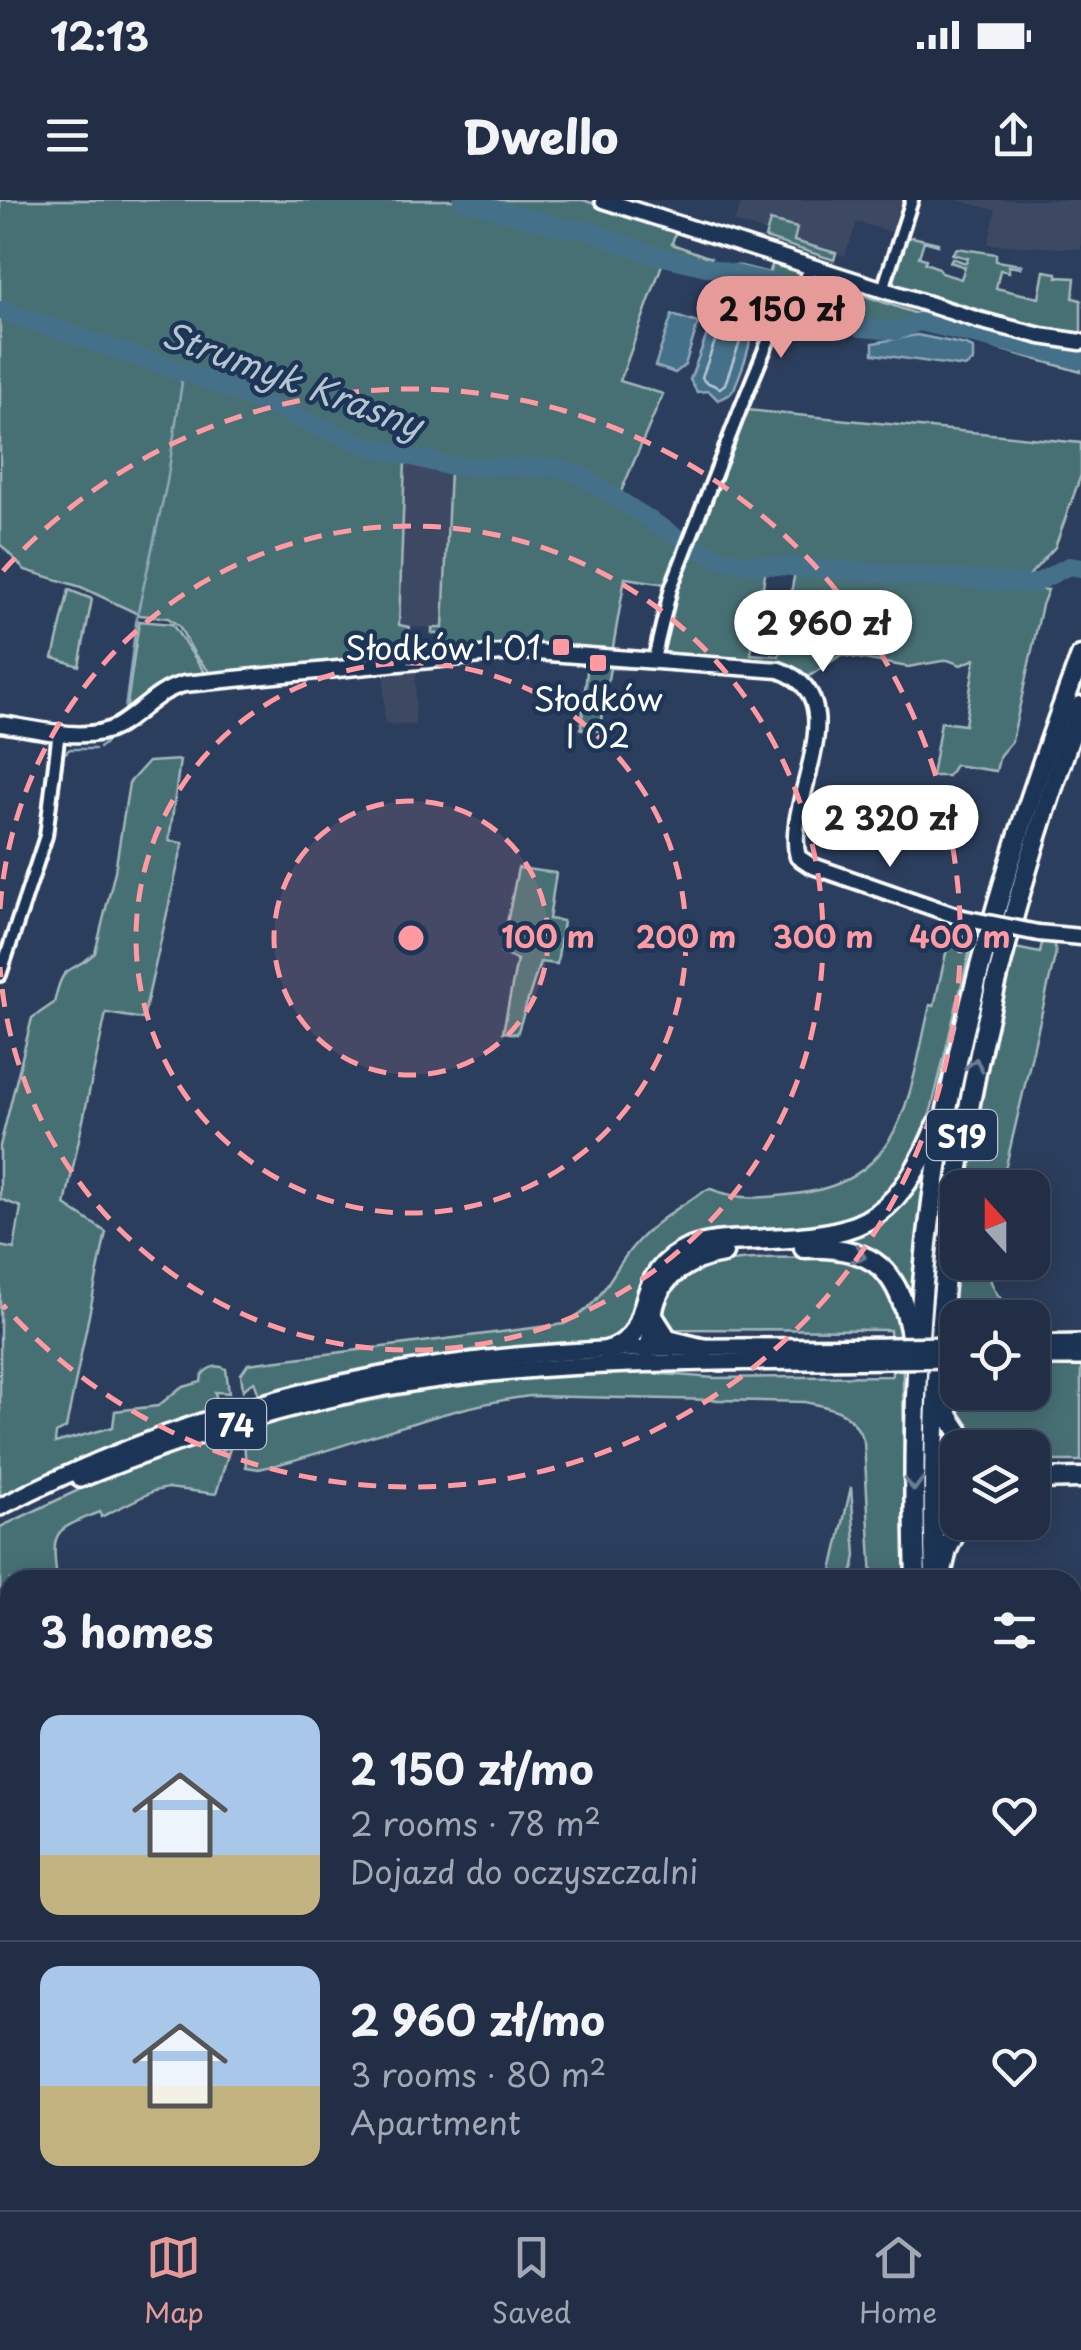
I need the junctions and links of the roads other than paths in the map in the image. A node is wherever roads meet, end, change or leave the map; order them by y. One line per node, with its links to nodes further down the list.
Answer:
1 (604, 200): 3 (street)
2 (912, 200): 4 (street)
3 (811, 266): 4 (street); 7 (street)
4 (883, 290): 5 (street)
5 (1081, 342)
6 (1081, 656): 13 (highway, S19)
7 (654, 659): 10 (street); 11 (street, bridge)
8 (1081, 706): 25 (highway, S19, one-way to 8)
9 (0, 724): 10 (street)
10 (58, 731): 12 (street)
11 (1081, 937)
12 (0, 975)
13 (951, 1092): 14 (highway); 26 (highway, S19)
14 (647, 1313): 18 (highway); 19 (highway); 23 (highway); 26 (highway, one-way to 26)
15 (1081, 1343): 16 (main road)
16 (1050, 1344)
17 (940, 1347): 20 (main road, 74, bridge)
18 (705, 1349): 20 (main road, 74); 23 (main road, 74)
19 (606, 1351): 23 (main road, 74); 32 (main road, 74)
20 (889, 1353): 21 (main road, 74, bridge); 23 (main road, 74)
21 (940, 1357)
22 (1081, 1357): 24 (main road)
23 (648, 1358): 33 (main road, 74)
24 (1050, 1358)
25 (936, 1364): 27 (highway); 36 (highway, S19)
26 (916, 1388): 35 (highway, S19, one-way to 35)
27 (958, 1430)
28 (1050, 1466): 29 (highway)
29 (1081, 1466)
30 (1081, 1478): 31 (highway)
31 (1050, 1479)
32 (0, 1507)
33 (0, 1518)
34 (952, 1540): 37 (highway)
35 (916, 1570)
36 (937, 1570)
37 (940, 1570)

